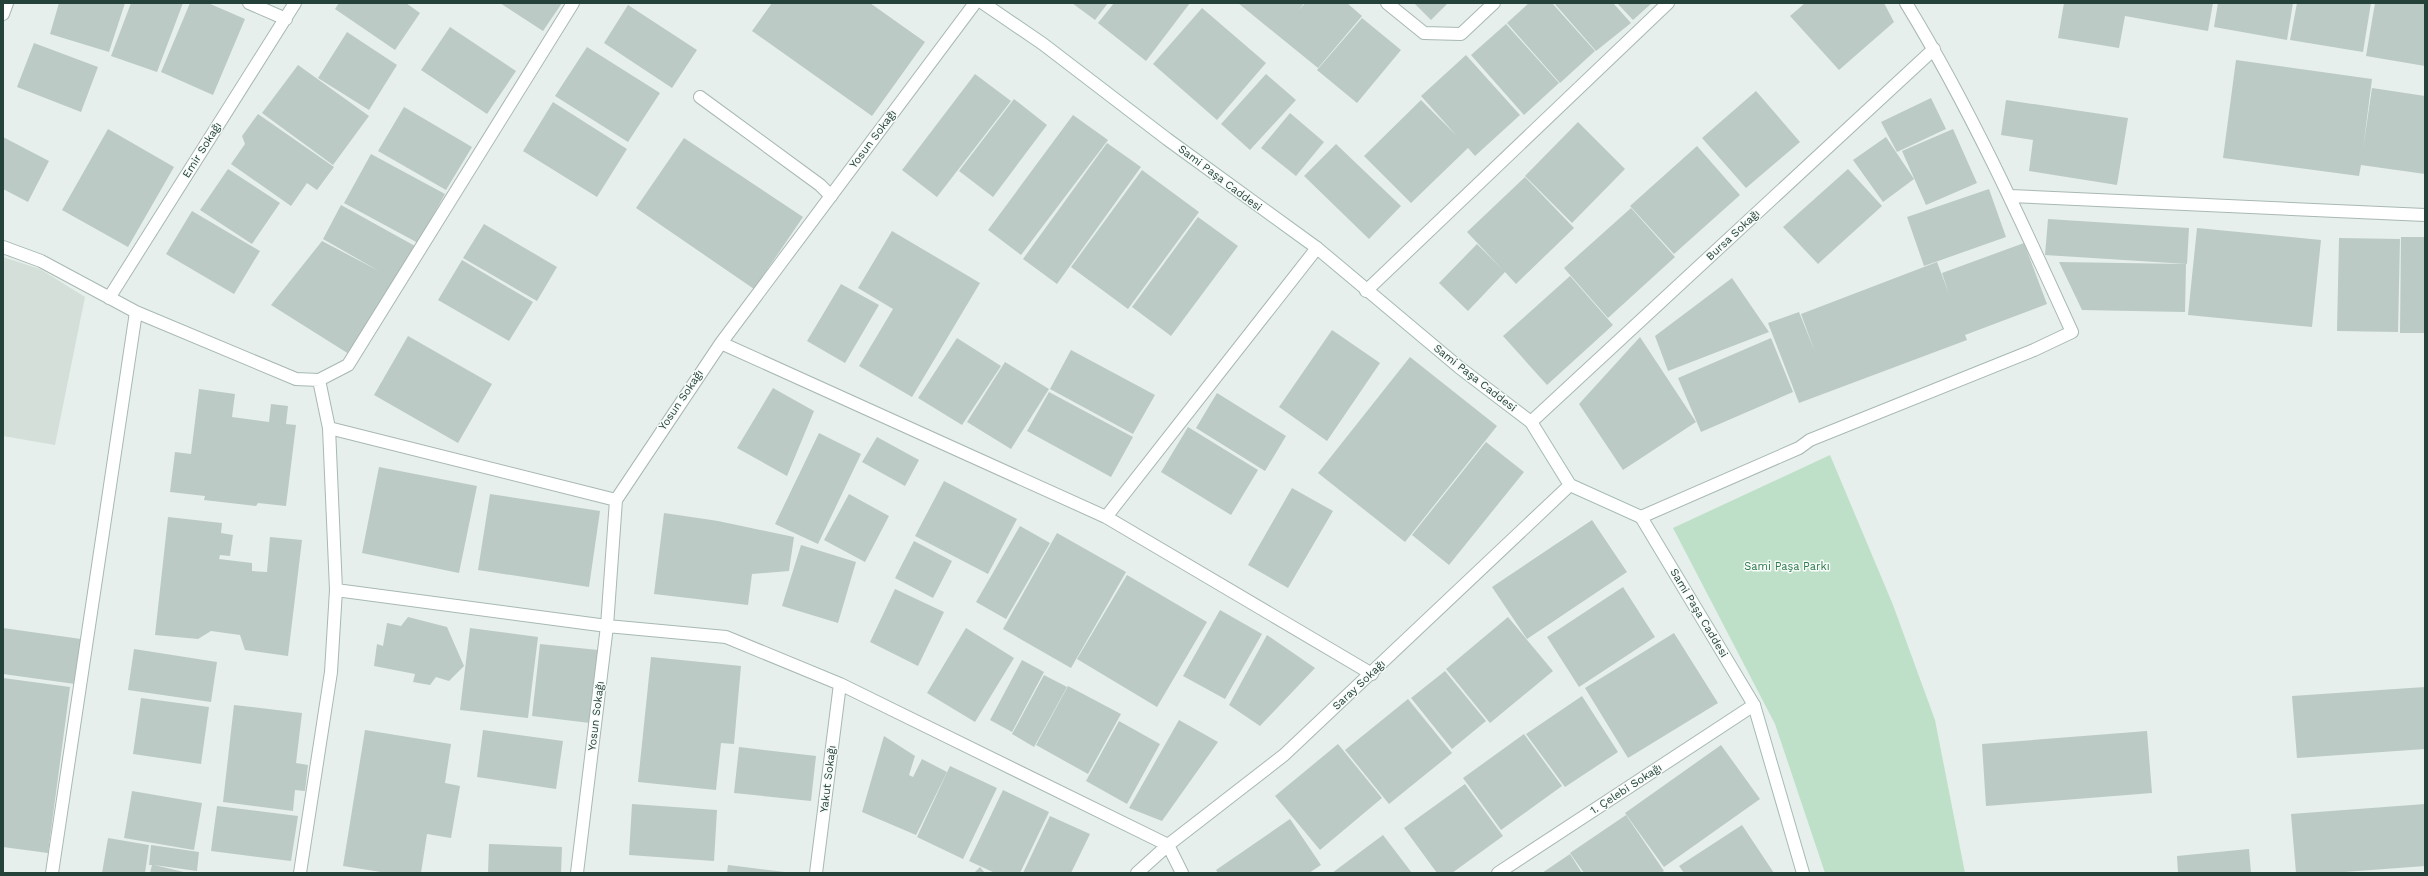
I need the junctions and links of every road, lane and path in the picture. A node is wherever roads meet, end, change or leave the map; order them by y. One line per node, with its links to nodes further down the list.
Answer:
1 (7, 3): 11 (street)
2 (249, 3): 12 (street)
3 (295, 3): 12 (street, Emir Sokağı)
4 (573, 3): 24 (street)
5 (975, 3): 15 (street, Yosun Sokağı)
6 (983, 3): 19 (street, Sami Paşa Caddesi)
7 (1386, 3): 8 (street)
8 (1494, 3)
9 (1668, 3): 20 (street)
10 (1906, 3): 13 (street)
11 (3, 14)
12 (286, 19): 21 (street, Emir Sokağı)
13 (1934, 49): 16 (street); 25 (street, Bursa Sokağı)
14 (700, 97): 15 (street)
15 (831, 196): 23 (street, Yosun Sokağı)
16 (2010, 196): 17 (street); 30 (street)
17 (2425, 215)
18 (3, 247): 21 (street)
19 (1317, 248): 20 (street, Sami Paşa Caddesi); 29 (street)
20 (1366, 291): 25 (street, Sami Paşa Caddesi)
21 (110, 298): 22 (street)
22 (136, 312): 24 (street); 37 (street)
23 (721, 343): 28 (street, Yosun Sokağı); 29 (street)
24 (319, 380): 26 (street)
25 (1531, 422): 27 (street, Sami Paşa Caddesi)
26 (329, 428): 28 (street); 31 (street)
27 (1570, 485): 30 (street); 33 (street, Saray Sokağı)
28 (616, 500): 32 (street, Yosun Sokağı)
29 (1106, 517): 33 (street)
30 (1641, 517): 35 (street, Sami Paşa Caddesi)
31 (336, 590): 32 (street); 38 (street)
32 (607, 626): 34 (street); 39 (street, Yosun Sokağı)
33 (1372, 674): 36 (street, Saray Sokağı)
34 (840, 684): 36 (street); 40 (street, Yakut Sokağı)
35 (1754, 705): 43 (street, 1. Çelebi Sokağı); 44 (street, Sami Paşa Caddesi)
36 (1168, 845): 41 (street, Saray Sokağı); 42 (street)
37 (52, 873)
38 (300, 873)
39 (577, 873)
40 (816, 873)
41 (1137, 873)
42 (1182, 873)
43 (1498, 873)
44 (1803, 873)

